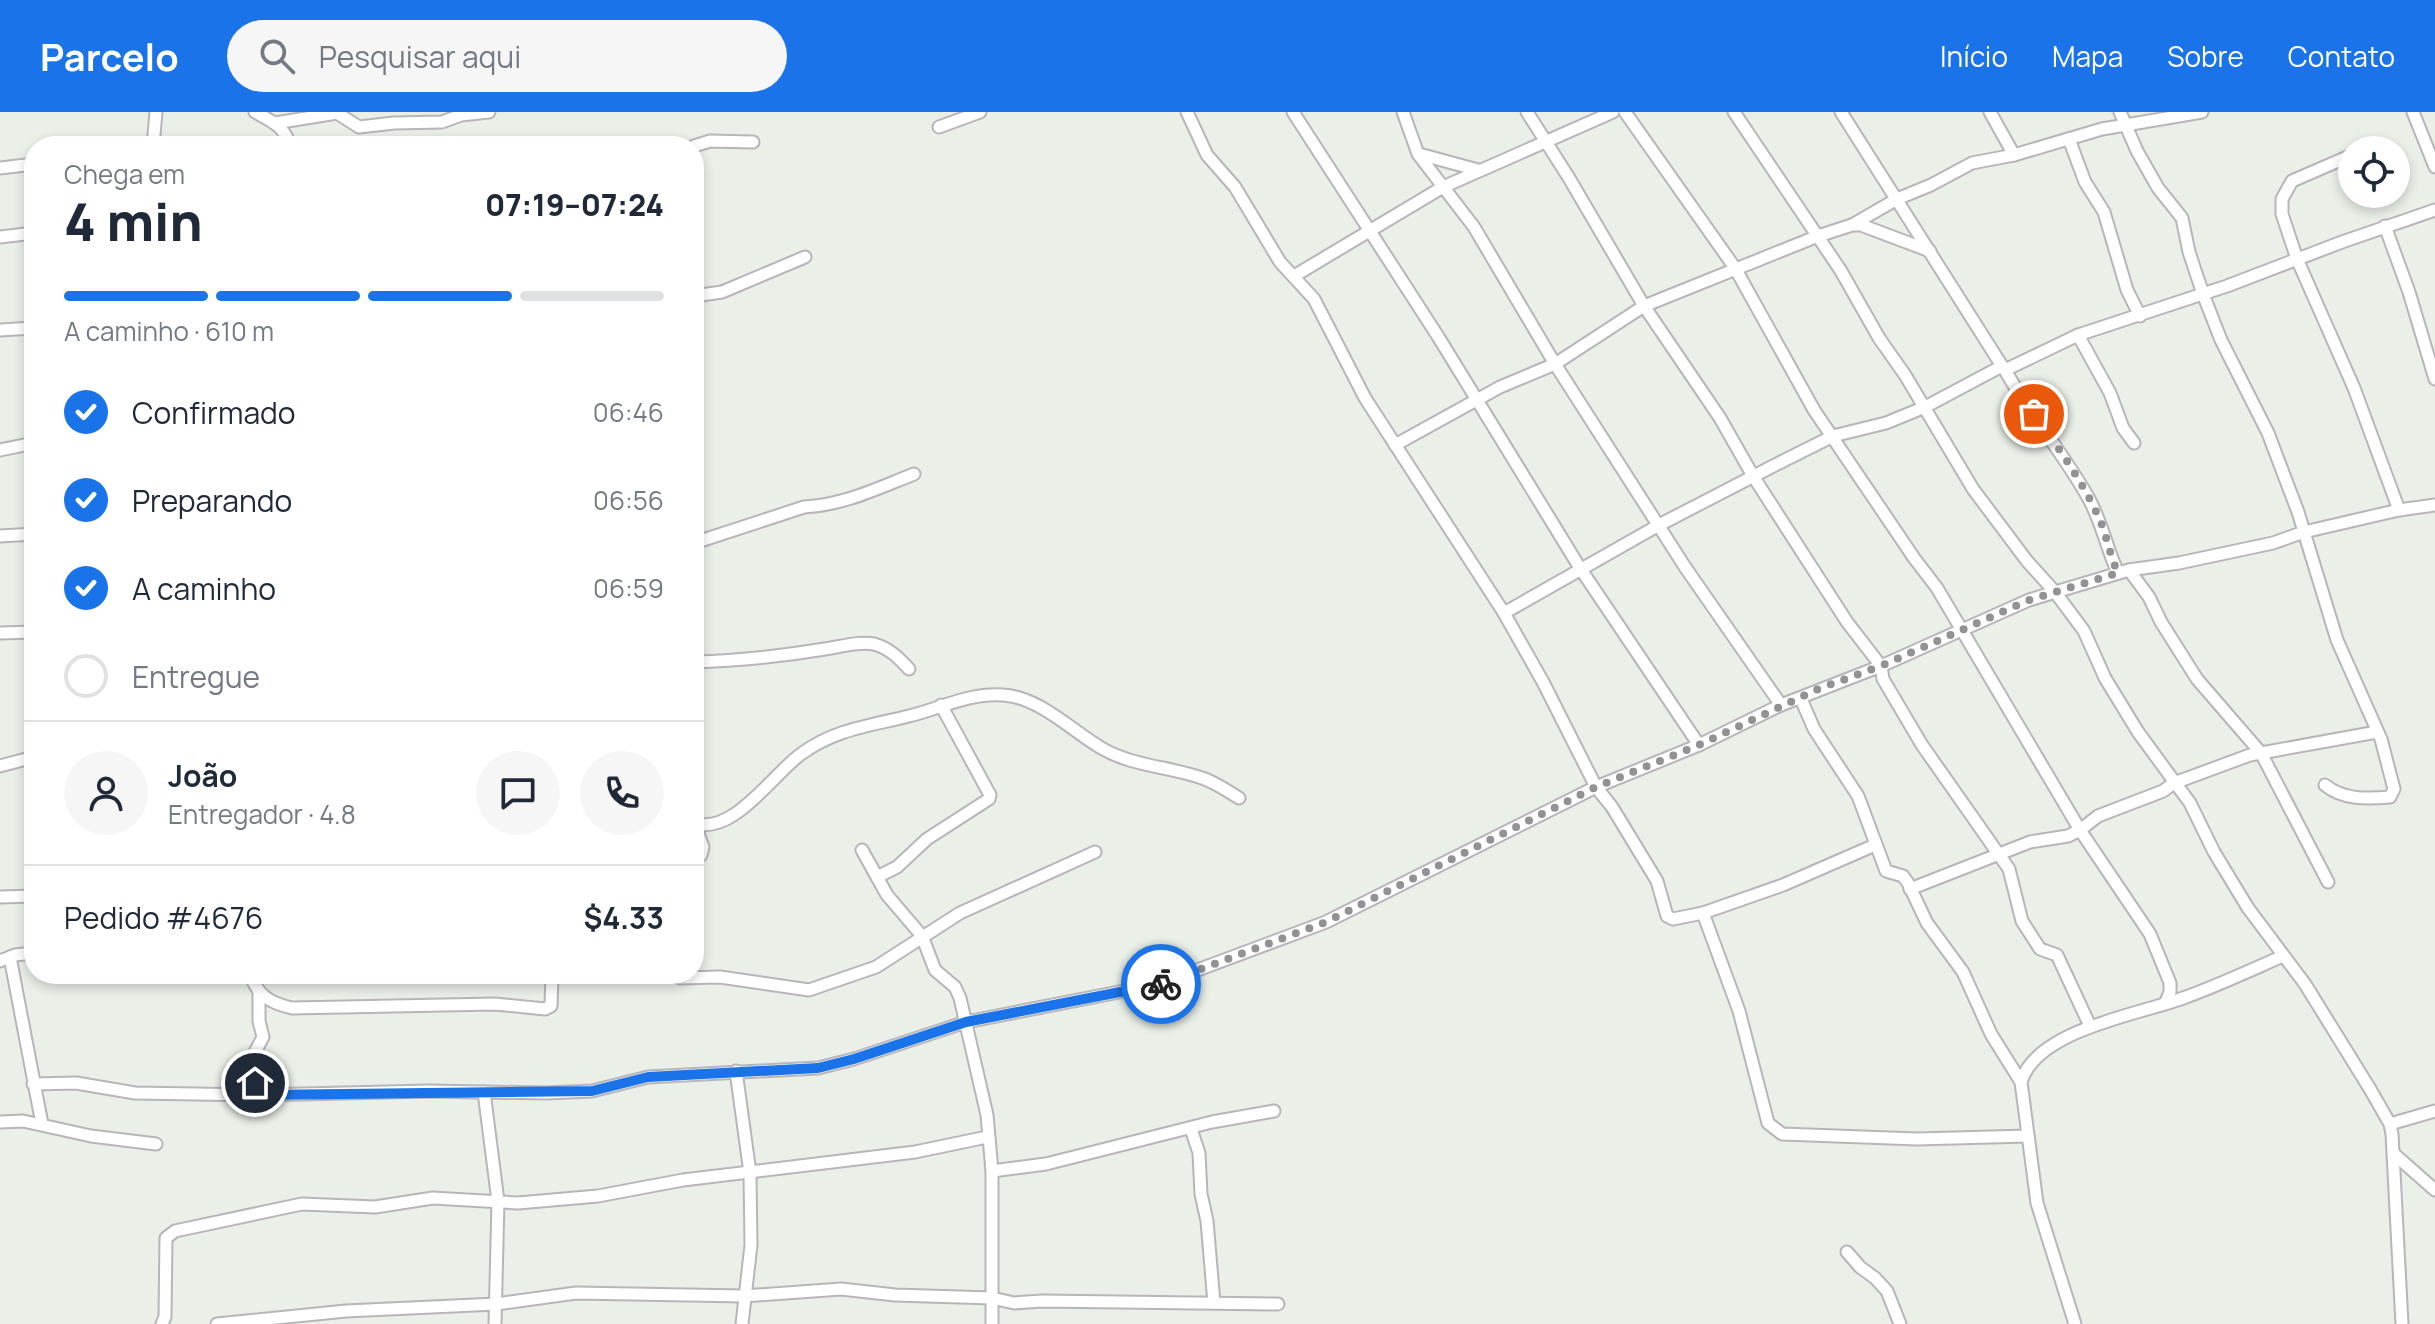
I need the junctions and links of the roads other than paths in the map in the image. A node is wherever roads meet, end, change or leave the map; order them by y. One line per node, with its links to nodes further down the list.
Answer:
1 (156, 112): 20 (street)
2 (255, 112): 17 (street)
3 (489, 112): 17 (street)
4 (980, 112): 19 (street)
5 (1187, 112): 46 (street)
6 (1293, 112): 38 (street)
7 (1403, 112): 26 (street)
8 (1527, 112): 23 (street)
9 (1613, 112): 23 (street)
10 (1625, 112): 45 (street)
11 (1734, 112): 40 (street)
12 (1841, 112): 34 (street)
13 (1990, 112): 27 (street)
14 (2120, 112): 18 (street)
15 (2202, 112): 18 (street)
16 (2413, 112): 30 (street)
17 (273, 118): 21 (street)
18 (2126, 126): 22 (street); 47 (street)
19 (939, 127)
20 (154, 136)
21 (287, 136)
22 (2069, 139): 27 (street); 50 (street)
23 (1546, 141): 32 (street); 49 (street)
24 (753, 142): 25 (street)
25 (704, 143)
26 (1418, 154): 32 (street); 33 (street)
27 (2014, 155): 34 (street)
28 (2338, 161): 44 (street)
29 (24, 165): 31 (street)
30 (2435, 167)
31 (0, 168)
32 (1478, 170): 33 (street)
33 (1443, 187): 38 (street); 54 (street)
34 (1897, 199): 36 (street); 42 (street)
35 (2435, 210): 37 (street)
36 (1852, 225): 40 (street); 42 (street)
37 (2385, 226): 44 (street); 56 (street)
38 (1371, 232): 46 (street); 57 (street)
39 (24, 234): 41 (street)
40 (1818, 236): 45 (street); 58 (street)
41 (0, 237)
42 (1930, 251): 55 (street)
43 (805, 257): 48 (street)
44 (2297, 259): 47 (street); 67 (street)
45 (1735, 268): 49 (street); 59 (street)
46 (1294, 276): 61 (street)
47 (2203, 294): 50 (street); 69 (street)
48 (704, 295)
49 (1644, 306): 54 (street); 65 (street)
50 (2140, 316): 53 (street)
51 (24, 329): 52 (street)
52 (0, 330)
53 (2078, 335): 55 (street); 60 (street)
54 (1555, 364): 57 (street); 68 (street)
55 (2004, 368): 58 (street); 74 (street)
56 (2435, 379)
57 (1478, 400): 61 (street); 73 (street)
58 (1925, 407): 59 (street); 75 (street)
59 (1833, 436): 65 (street); 77 (street)
60 (2134, 443)
61 (1395, 445): 76 (street)
62 (24, 447): 63 (street)
63 (0, 450)
64 (914, 474): 72 (street)
65 (1753, 476): 68 (street); 81 (street)
66 (2435, 505): 67 (street)
67 (2399, 510): 69 (street)
68 (1659, 525): 73 (street); 85 (street)
69 (2304, 532): 74 (street); 86 (street)
70 (24, 535): 71 (street)
71 (0, 536)
72 (704, 540)
73 (1580, 568): 76 (street); 87 (street)
74 (2123, 572): 75 (street); 88 (street)
75 (2055, 592): 77 (street); 91 (street)
76 (1504, 613): 93 (street)
77 (1961, 630): 81 (street); 96 (street)
78 (24, 632): 79 (street)
79 (0, 633)
80 (704, 662): 82 (street)
81 (1881, 666): 83 (street); 100 (street)
82 (909, 669)
83 (1801, 699): 85 (street); 97 (street)
84 (941, 705): 94 (street); 95 (street); 101 (street)
85 (1781, 705): 87 (street)
86 (2377, 732): 88 (street); 92 (street)
87 (1699, 745): 93 (street)
88 (2261, 753): 91 (street); 102 (street)
89 (24, 760): 90 (street)
90 (0, 766)
91 (2174, 783): 96 (street); 108 (street)
92 (2325, 785)
93 (1596, 787): 106 (street); 115 (street)
94 (1239, 798)
95 (704, 824)
96 (2080, 830): 100 (street); 114 (street)
97 (1875, 845): 103 (street); 106 (street)
98 (862, 850): 101 (street)
99 (1095, 852): 107 (street)
100 (1998, 854): 103 (street); 116 (street)
101 (877, 877): 107 (street)
102 (2328, 882)
103 (1910, 889): 118 (street)
104 (24, 896): 105 (street)
105 (0, 897)
106 (1703, 913): 128 (street)
107 (922, 936): 110 (street); 115 (street)
108 (2283, 956): 114 (street); 126 (street)
109 (5, 959): 119 (street)
110 (704, 977)
111 (255, 984): 113 (street)
112 (551, 984): 113 (street)
113 (259, 992): 121 (street)
114 (2165, 1004): 116 (street)
115 (966, 1022): 117 (street); 129 (street)
116 (2090, 1026): 118 (street)
117 (736, 1071): 120 (street); 133 (street)
118 (2021, 1082): 128 (street)
119 (33, 1084): 121 (street); 125 (street)
120 (484, 1092): 121 (street); 135 (street)
121 (261, 1095)
122 (1274, 1111): 127 (street)
123 (2435, 1111): 126 (street)
124 (0, 1122): 125 (street)
125 (42, 1124): 130 (street)
126 (2390, 1124): 131 (street)
127 (1191, 1129): 132 (street); 139 (street)
128 (2028, 1136): 148 (street)
129 (987, 1137): 132 (street); 133 (street)
130 (156, 1144)
131 (2394, 1154): 134 (street); 149 (street)
132 (992, 1171): 138 (street)
133 (750, 1173): 135 (street); 137 (street)
134 (2435, 1190)
135 (498, 1201): 140 (street); 142 (street)
136 (1847, 1252): 147 (street)
137 (744, 1296): 138 (street); 140 (street); 145 (street)
138 (992, 1298): 139 (street); 146 (street)
139 (1214, 1303): 141 (street)
140 (496, 1304): 143 (street); 144 (street)
141 (1278, 1304)
142 (162, 1324)
143 (217, 1324)
144 (495, 1324)
145 (742, 1324)
146 (992, 1324)
147 (1900, 1324)
148 (2075, 1324)
149 (2402, 1324)

